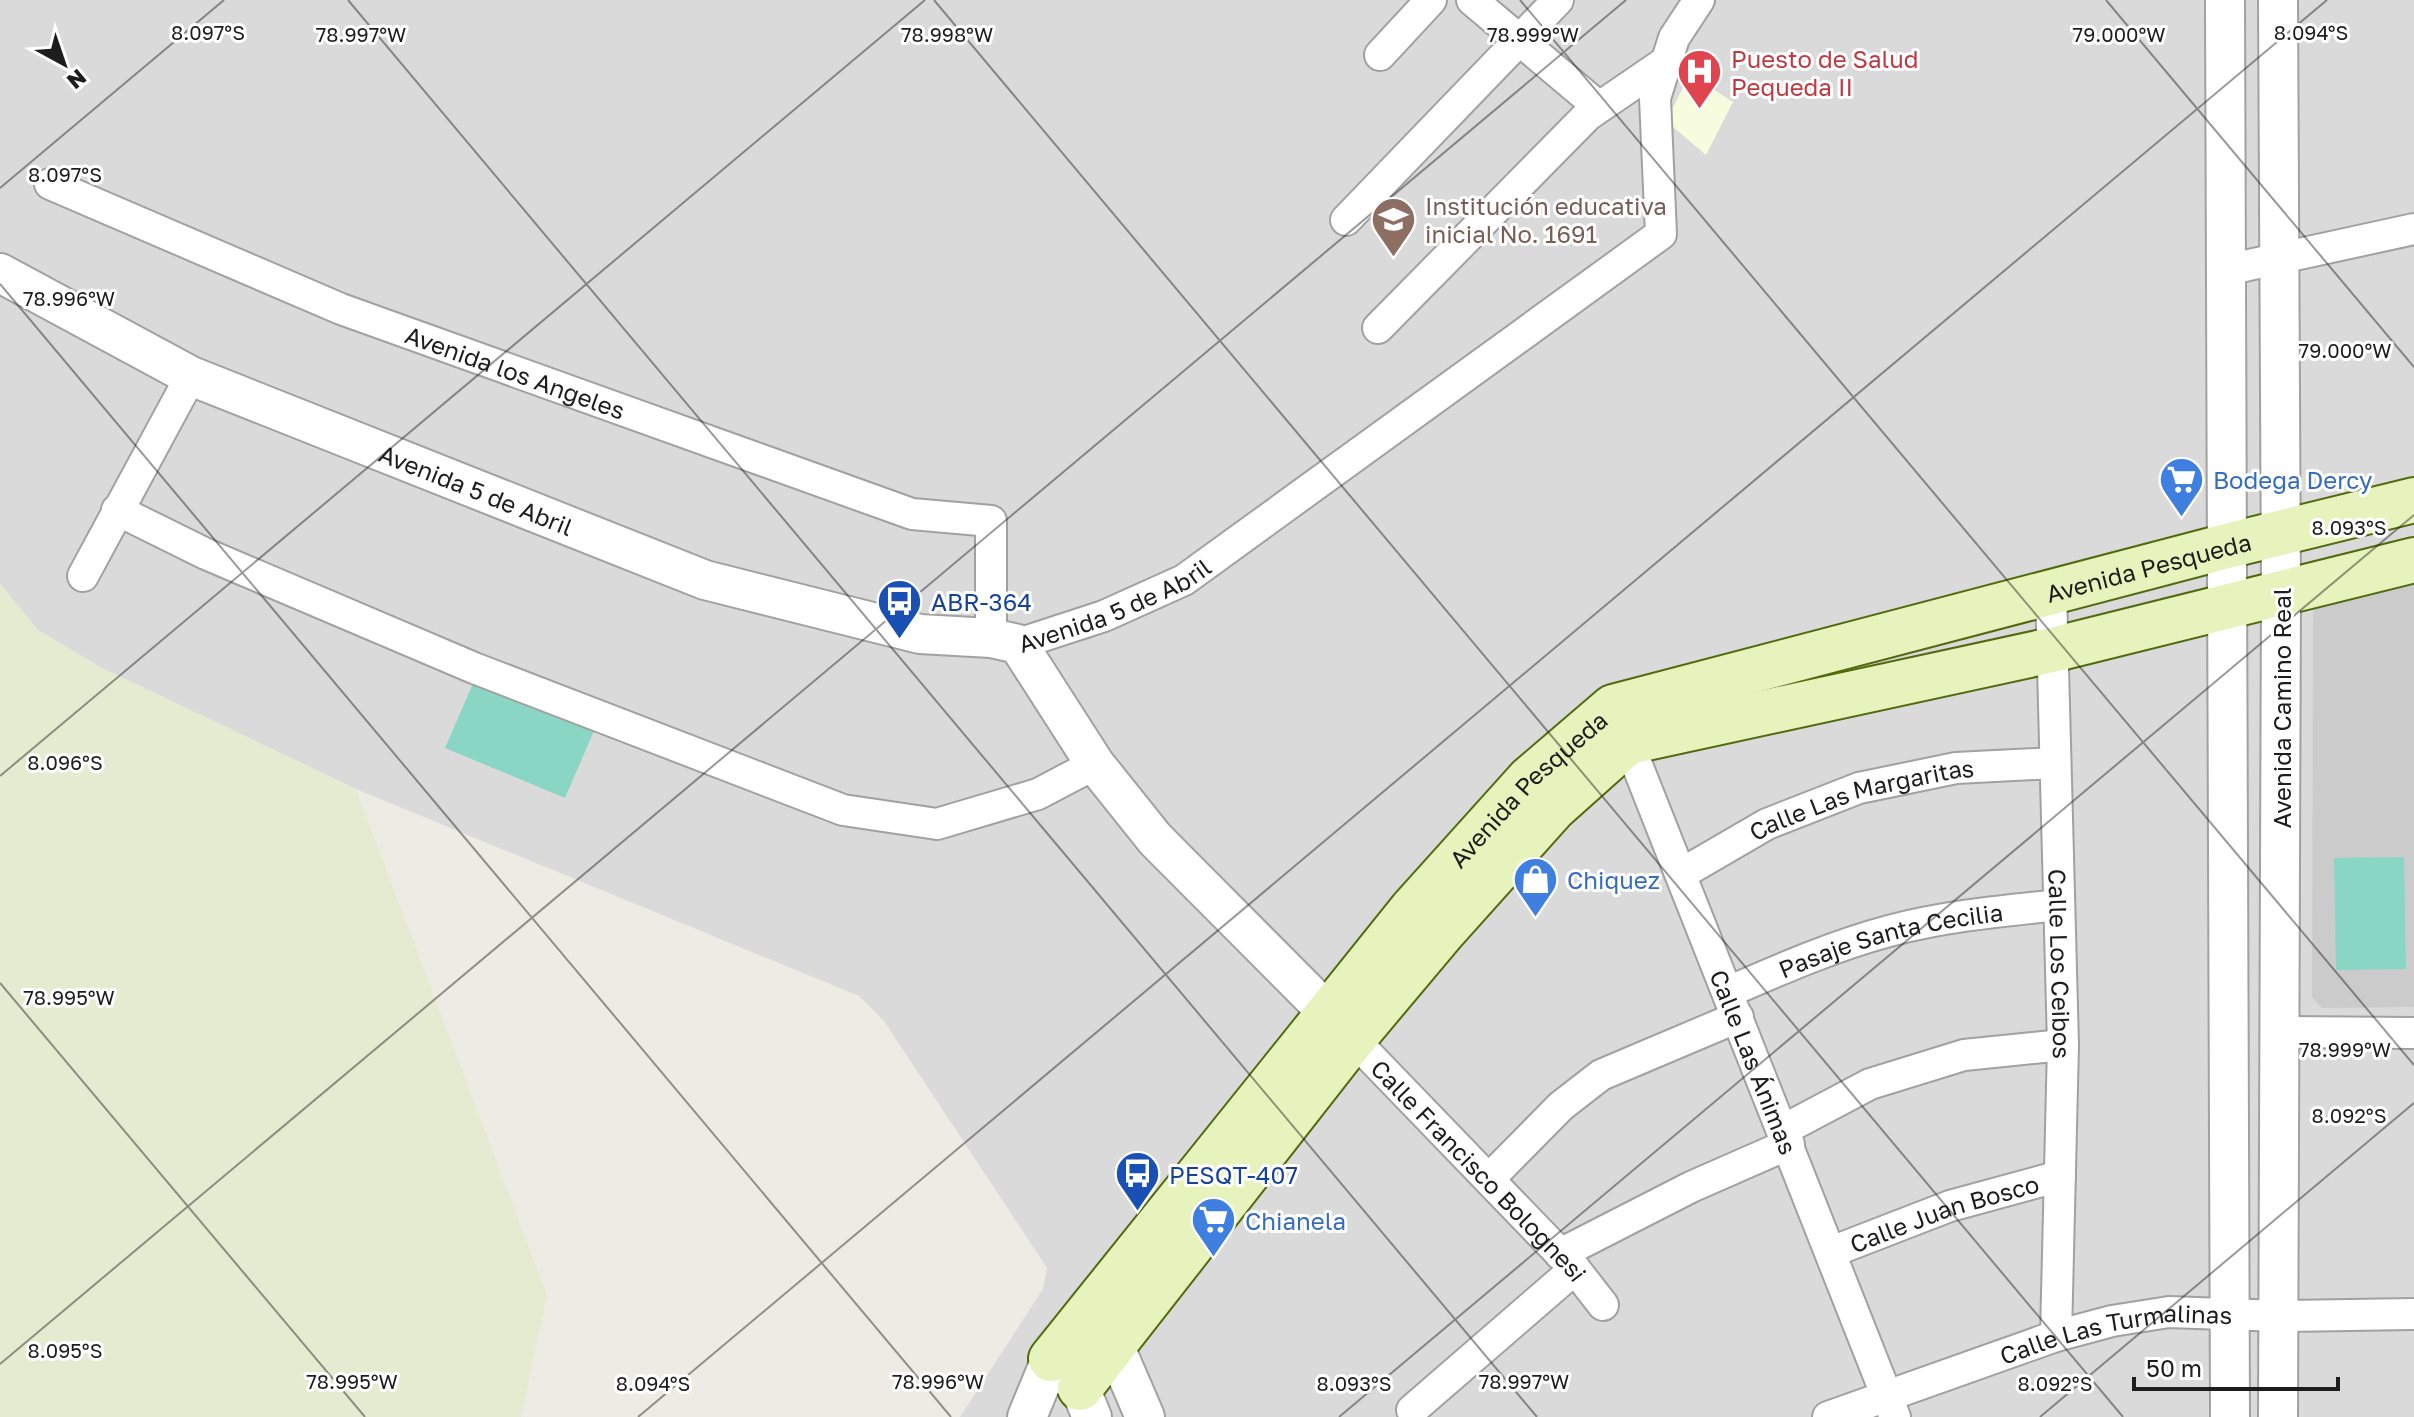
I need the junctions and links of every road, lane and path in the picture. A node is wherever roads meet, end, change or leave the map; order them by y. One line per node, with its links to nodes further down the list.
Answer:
1 (1431, 0): 8 (street)
2 (1472, 0): 7 (street)
3 (1558, 0): 7 (street)
4 (1699, 0): 9 (street, Avenida 5 de Abril)
5 (2225, 0): 15 (street)
6 (2278, 0): 14 (street, Avenida Camino Real)
7 (1522, 39): 10 (street); 12 (street)
8 (1380, 55)
9 (1667, 61): 10 (street); 28 (street, Avenida 5 de Abril)
10 (1599, 107): 17 (street)
11 (50, 184): 28 (street, Avenida los Angeles)
12 (1346, 220)
13 (2414, 229): 14 (street)
14 (2278, 261): 15 (street); 21 (street, Avenida Camino Real)
15 (2226, 270): 22 (street)
16 (0, 273): 18 (street, Avenida 5 de Abril)
17 (1378, 328)
18 (191, 376): 20 (street); 28 (street, Avenida 5 de Abril)
19 (2414, 500): 21 (main road, Avenida Pesqueda)
20 (117, 510): 24 (street); 32 (street)
21 (2281, 533): 22 (main road, Avenida Pesqueda); 25 (street, Avenida Camino Real)
22 (2227, 546): 26 (main road, Avenida Pesqueda); 27 (street)
23 (2414, 560): 25 (main road, Avenida Pesqueda)
24 (83, 576)
25 (2281, 591): 27 (main road, Avenida Pesqueda); 37 (street, Avenida Camino Real)
26 (2051, 592): 29 (street, Calle Los Ceibos); 30 (main road, Avenida Pesqueda)
27 (2226, 606): 29 (main road, Avenida Pesqueda); 47 (street)
28 (1004, 641): 32 (street)
29 (2052, 650): 30 (main road, Avenida Pesqueda); 31 (street, Calle Los Ceibos)
30 (1620, 724): 33 (street, Calle Las Ánimas); 36 (main road, Avenida Pesqueda)
31 (2055, 763): 33 (street, Calle Las Margaritas); 34 (street, Calle Los Ceibos)
32 (1095, 764): 36 (street)
33 (1681, 874): 35 (street, Calle Las Ánimas)
34 (2059, 905): 35 (street, Pasaje Santa Cecilia); 39 (street, Calle Los Ceibos)
35 (1733, 1005): 40 (street, Calle Las Ánimas); 42 (street, Pasaje Santa Cecilia)
36 (1340, 1025): 42 (street, Calle Francisco Bolognesi); 49 (main road, Avenida Pesqueda)
37 (2280, 1032): 38 (street); 48 (street, Avenida Camino Real)
38 (2414, 1033)
39 (2063, 1045): 40 (street); 41 (street, Calle Los Ceibos)
40 (1786, 1137): 43 (street, Calle Las Ánimas); 44 (street)
41 (2060, 1176): 43 (street, Calle Juan Bosco); 50 (street, Calle Los Ceibos)
42 (1489, 1179): 44 (street, Calle Francisco Bolognesi)
43 (1831, 1252): 52 (street, Calle Las Ánimas)
44 (1568, 1261): 45 (street, Calle Francisco Bolognesi); 53 (street)
45 (1603, 1305)
46 (2414, 1314): 48 (street, Calle Las Turmalinas)
47 (2231, 1315): 48 (street, Calle Las Turmalinas); 50 (street, Calle Las Turmalinas); 57 (street)
48 (2280, 1316): 58 (street, Avenida Camino Real)
49 (1098, 1332): 51 (main road, Avenida Pesqueda); 55 (street)
50 (2056, 1336): 52 (street, Calle Las Turmalinas)
51 (1074, 1388): 54 (street, Avenida Pesqueda)
52 (1891, 1406): 56 (street, Calle Las Turmalinas)
53 (1412, 1410)
54 (1029, 1414)
55 (1145, 1417)
56 (1828, 1417)
57 (2230, 1417)
58 (2278, 1417)

